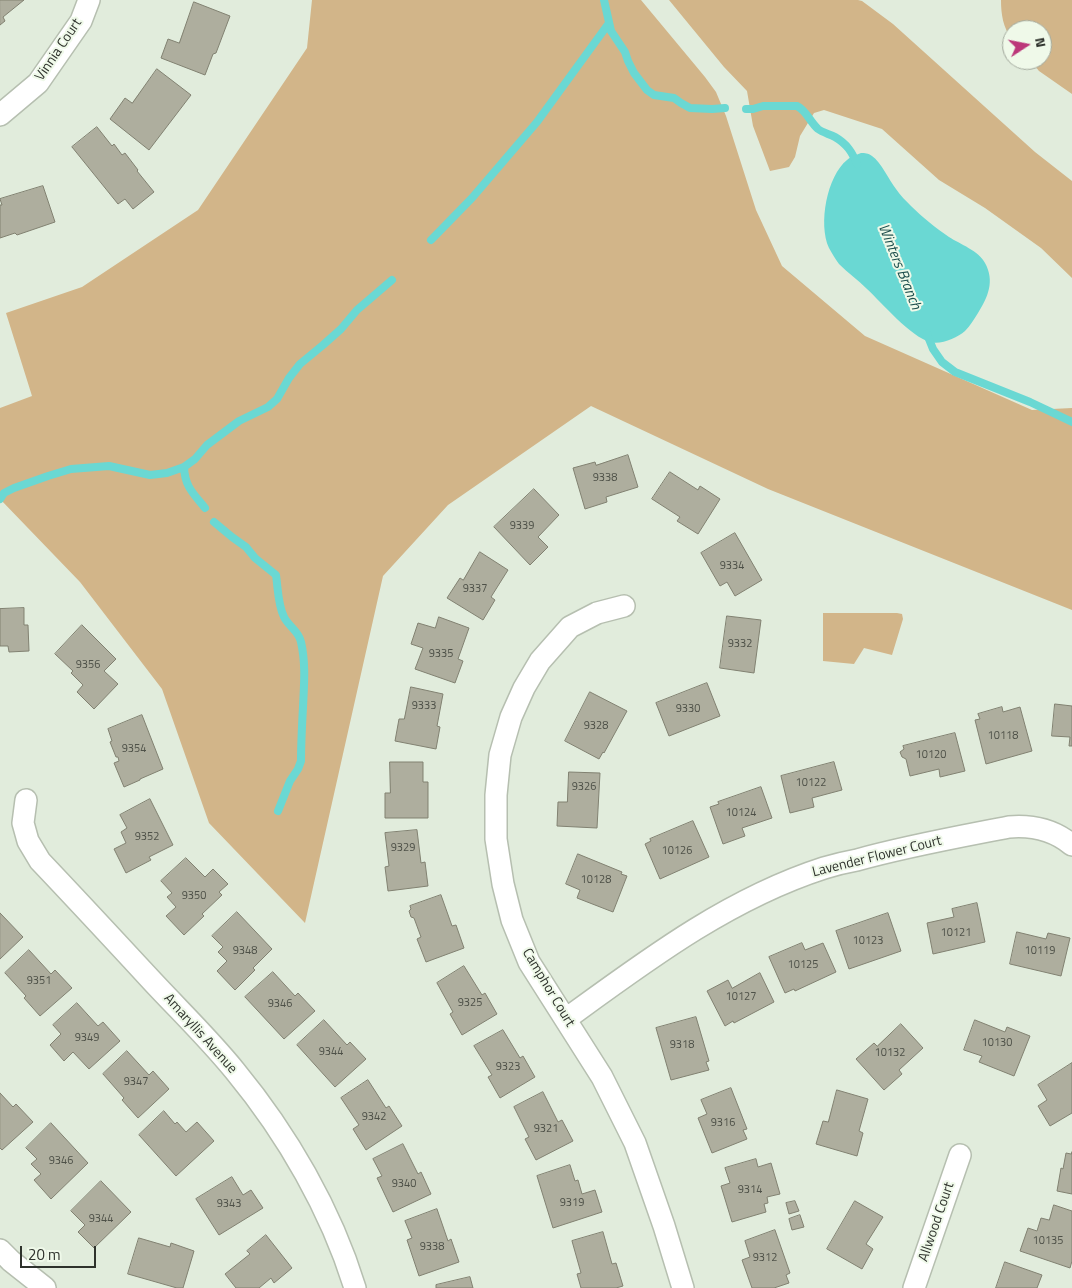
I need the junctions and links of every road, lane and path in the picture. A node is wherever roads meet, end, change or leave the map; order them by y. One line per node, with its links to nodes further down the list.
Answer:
1 (89, 0): 2 (street, Vinnia Court)
2 (0, 115)
3 (624, 606): 6 (street, Camphor Court)
4 (26, 800): 10 (street, Amaryllis Avenue)
5 (1072, 845): 6 (street, Lavender Flower Court)
6 (566, 1019): 11 (street, Camphor Court)
7 (960, 1156): 12 (street, Allwood Court)
8 (0, 1250): 9 (street)
9 (45, 1288)
10 (355, 1288)
11 (683, 1288)
12 (914, 1288)

